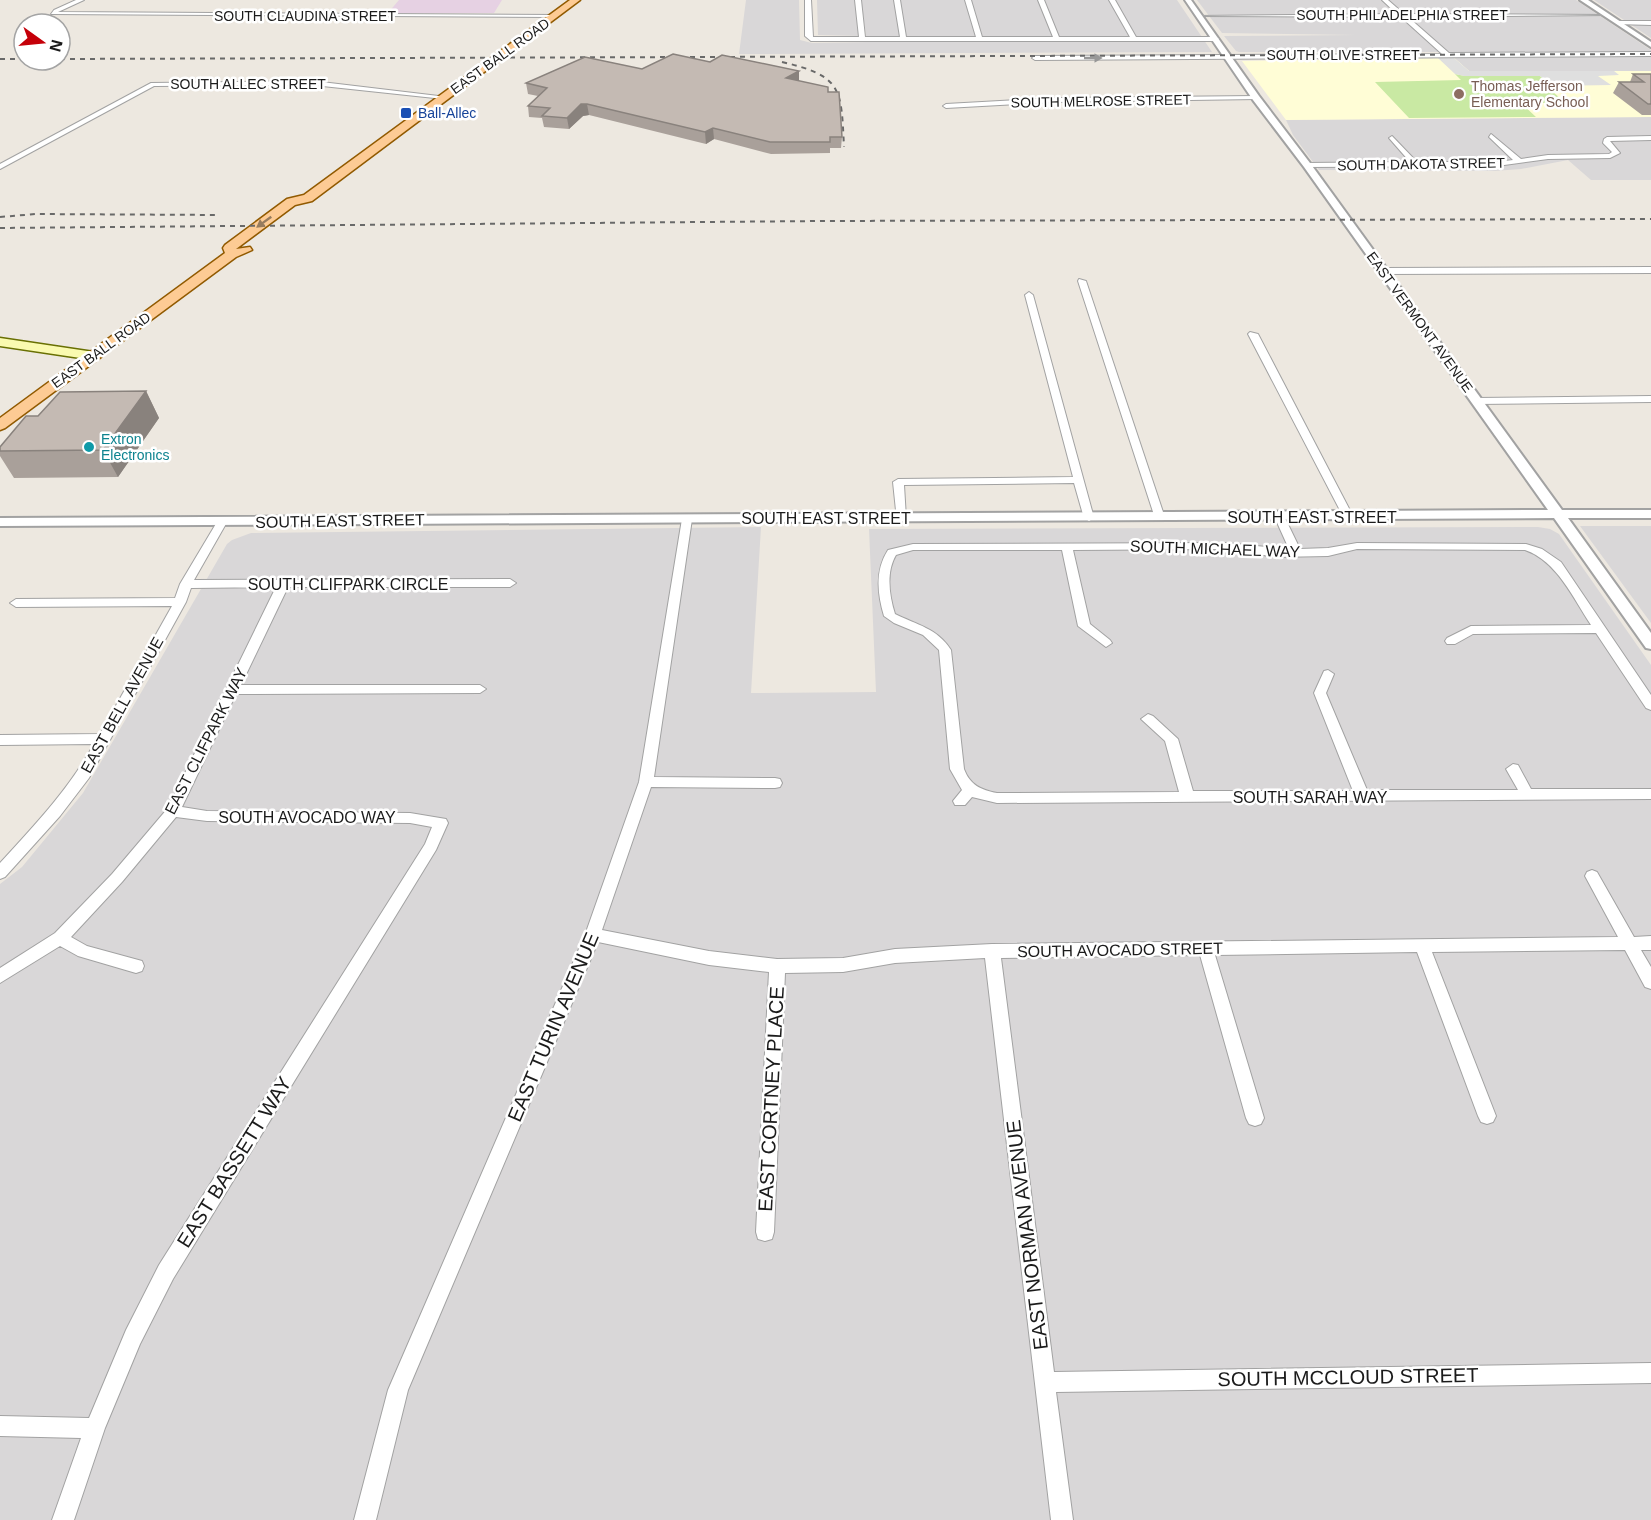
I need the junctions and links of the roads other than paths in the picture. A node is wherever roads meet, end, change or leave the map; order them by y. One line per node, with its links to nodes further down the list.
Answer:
1 (81, 0): 12 (street, SOUTH CLAUDINA STREET)
2 (576, 0): 12 (main road, EAST BALL ROAD)
3 (808, 0): 20 (street)
4 (858, 0): 20 (street)
5 (897, 0): 18 (street)
6 (968, 0): 19 (street)
7 (1041, 0): 21 (street)
8 (1112, 0): 22 (street)
9 (1188, 0): 15 (street, EAST VERMONT AVENUE)
10 (1385, 0): 13 (street)
11 (1583, 0): 14 (street)
12 (555, 15): 29 (main road, EAST BALL ROAD)
13 (1401, 15): 14 (street, SOUTH PHILADELPHIA STREET); 15 (street, SOUTH PHILADELPHIA STREET); 26 (street)
14 (1605, 15): 16 (street)
15 (1200, 16): 23 (street, EAST VERMONT AVENUE)
16 (1618, 23): 17 (street); 24 (street)
17 (1651, 23)
18 (903, 38): 19 (street); 20 (street)
19 (979, 38): 21 (street)
20 (862, 39)
21 (1057, 39): 22 (street)
22 (1134, 39): 23 (street)
23 (1216, 39): 27 (street, EAST VERMONT AVENUE)
24 (1651, 45)
25 (1651, 54): 26 (street, SOUTH OLIVE STREET)
26 (1447, 55): 27 (street, SOUTH OLIVE STREET)
27 (1228, 56): 28 (street, SOUTH OLIVE STREET, one-way to 27); 30 (street, EAST VERMONT AVENUE)
28 (1035, 58)
29 (444, 97): 38 (street, SOUTH ALLEC STREET); 45 (main road, EAST BALL ROAD)
30 (1256, 98): 31 (street, SOUTH MELROSE STREET); 36 (street, EAST VERMONT AVENUE)
31 (946, 106)
32 (1491, 136): 35 (street)
33 (1392, 138): 37 (street)
34 (1651, 138): 35 (street, SOUTH DAKOTA STREET)
35 (1519, 161): 37 (street, SOUTH DAKOTA STREET)
36 (1307, 165): 37 (street, SOUTH DAKOTA STREET); 40 (street, EAST VERMONT AVENUE)
37 (1416, 165)
38 (0, 167)
39 (1651, 270): 40 (street)
40 (1383, 271): 47 (street, EAST VERMONT AVENUE)
41 (1082, 281): 54 (street)
42 (1029, 295): 49 (street)
43 (1253, 334): 56 (street)
44 (0, 342): 45 (main road)
45 (94, 356): 48 (main road, EAST BALL ROAD)
46 (1651, 399): 47 (street)
47 (1476, 401): 51 (street, EAST VERMONT AVENUE)
48 (0, 424)
49 (1078, 480): 52 (street); 53 (street)
50 (1651, 514): 51 (street, SOUTH EAST STREET)
51 (1557, 516): 56 (street, SOUTH EAST STREET); 72 (street, EAST VERMONT AVENUE)
52 (901, 518): 53 (street, SOUTH EAST STREET); 57 (street, SOUTH EAST STREET)
53 (1089, 518): 54 (street, SOUTH EAST STREET)
54 (1160, 518): 55 (street, SOUTH EAST STREET)
55 (1280, 518): 56 (street, SOUTH EAST STREET); 61 (street)
56 (1350, 518)
57 (687, 519): 59 (street, SOUTH EAST STREET); 81 (street, EAST TURIN AVENUE)
58 (0, 522): 59 (street, SOUTH EAST STREET)
59 (222, 522): 63 (street, EAST BELL AVENUE)
60 (1067, 547): 61 (street, SOUTH MICHAEL WAY); 69 (street, SOUTH MICHAEL WAY); 71 (street)
61 (1296, 552): 67 (street, SOUTH MICHAEL WAY)
62 (510, 583): 64 (street, SOUTH CLIFPARK CIRCLE)
63 (186, 584): 64 (street, SOUTH CLIFPARK CIRCLE); 65 (street, EAST BELL AVENUE)
64 (284, 584): 75 (street, EAST CLIFPARK WAY)
65 (180, 602): 66 (street); 78 (street, EAST BELL AVENUE)
66 (16, 603)
67 (1600, 629): 70 (street); 76 (street)
68 (952, 634): 69 (street)
69 (938, 638): 83 (street)
70 (1451, 640)
71 (1106, 643)
72 (1651, 644)
73 (1328, 674): 86 (street)
74 (480, 689): 75 (street)
75 (232, 690): 89 (street, EAST CLIFPARK WAY)
76 (1651, 705)
77 (1148, 718): 87 (street)
78 (104, 739): 79 (street); 91 (street, EAST BELL AVENUE)
79 (0, 740)
80 (1513, 769): 85 (street)
81 (646, 782): 82 (street); 93 (street, EAST TURIN AVENUE)
82 (775, 783)
83 (970, 790): 87 (street, SOUTH SARAH WAY); 88 (street)
84 (1651, 794): 85 (street, SOUTH SARAH WAY)
85 (1527, 795): 86 (street, SOUTH SARAH WAY)
86 (1362, 796): 87 (street, SOUTH SARAH WAY)
87 (1188, 797)
88 (960, 801)
89 (173, 811): 90 (street, SOUTH AVOCADO WAY); 94 (street, EAST CLIFPARK WAY)
90 (441, 823): 110 (street, EAST BASSETT WAY)
91 (0, 873)
92 (1592, 876): 96 (street)
93 (593, 935): 101 (street, SOUTH AVOCADO STREET); 112 (street, EAST TURIN AVENUE)
94 (60, 938): 100 (street); 102 (street, EAST CLIFPARK WAY)
95 (1651, 943): 96 (street, SOUTH AVOCADO STREET)
96 (1630, 944): 97 (street, SOUTH AVOCADO STREET); 103 (street)
97 (1422, 946): 98 (street, SOUTH AVOCADO STREET); 104 (street)
98 (1206, 949): 99 (street, SOUTH AVOCADO STREET); 105 (street)
99 (992, 951): 101 (street, SOUTH AVOCADO STREET); 108 (street, EAST NORMAN AVENUE)
100 (136, 966)
101 (777, 966): 106 (street, EAST CORTNEY PLACE)
102 (0, 976)
103 (1651, 982)
104 (1487, 1116)
105 (1255, 1118)
106 (765, 1232)
107 (1651, 1373): 108 (street, SOUTH MCCLOUD STREET)
108 (1045, 1382): 113 (street, EAST NORMAN AVENUE)
109 (0, 1426): 110 (street)
110 (95, 1428): 111 (street, EAST BASSETT WAY)
111 (63, 1520)
112 (365, 1520)
113 (1062, 1520)

